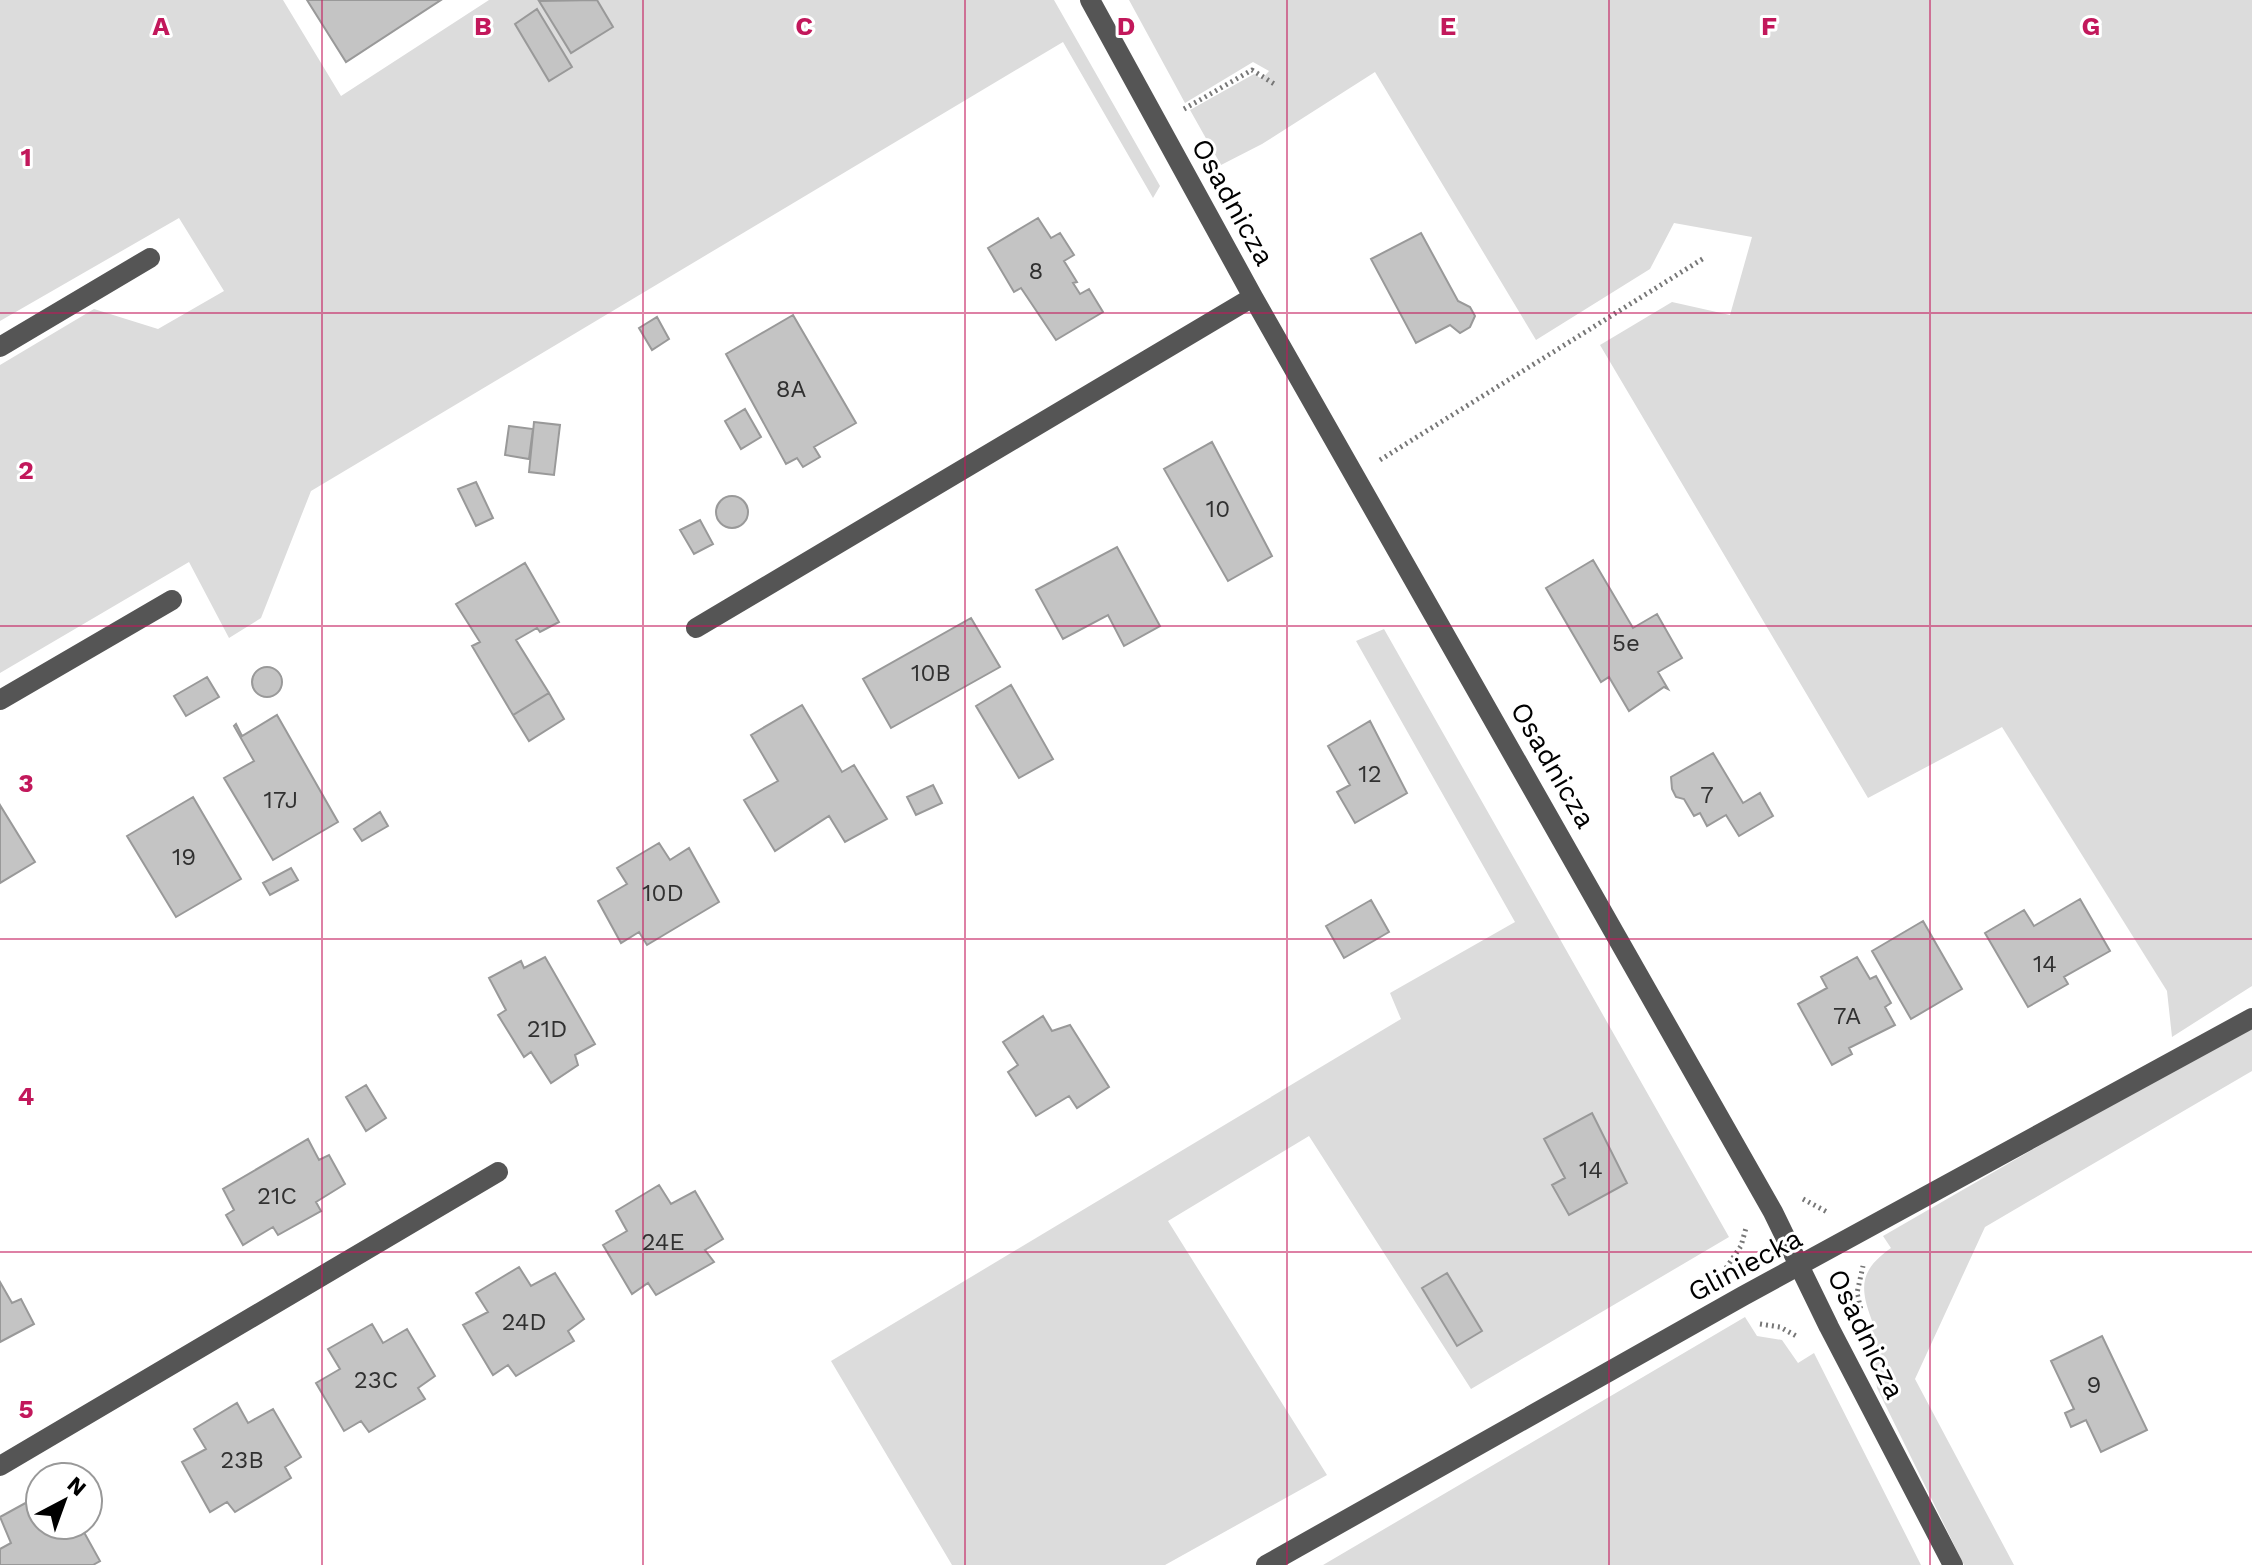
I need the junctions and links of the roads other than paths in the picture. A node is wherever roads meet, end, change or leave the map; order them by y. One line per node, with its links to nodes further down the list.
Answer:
1 (1090, 0): 3 (street, Osadnicza)
2 (150, 258): 4 (street)
3 (1253, 297): 6 (street); 10 (street, Osadnicza)
4 (0, 347)
5 (172, 600): 7 (street)
6 (696, 628)
7 (0, 700)
8 (2252, 1018): 10 (street, Gliniecka)
9 (498, 1172): 11 (street)
10 (1803, 1266): 12 (street, Gliniecka); 13 (street, Osadnicza)
11 (0, 1466)
12 (1266, 1565)
13 (1953, 1565)

